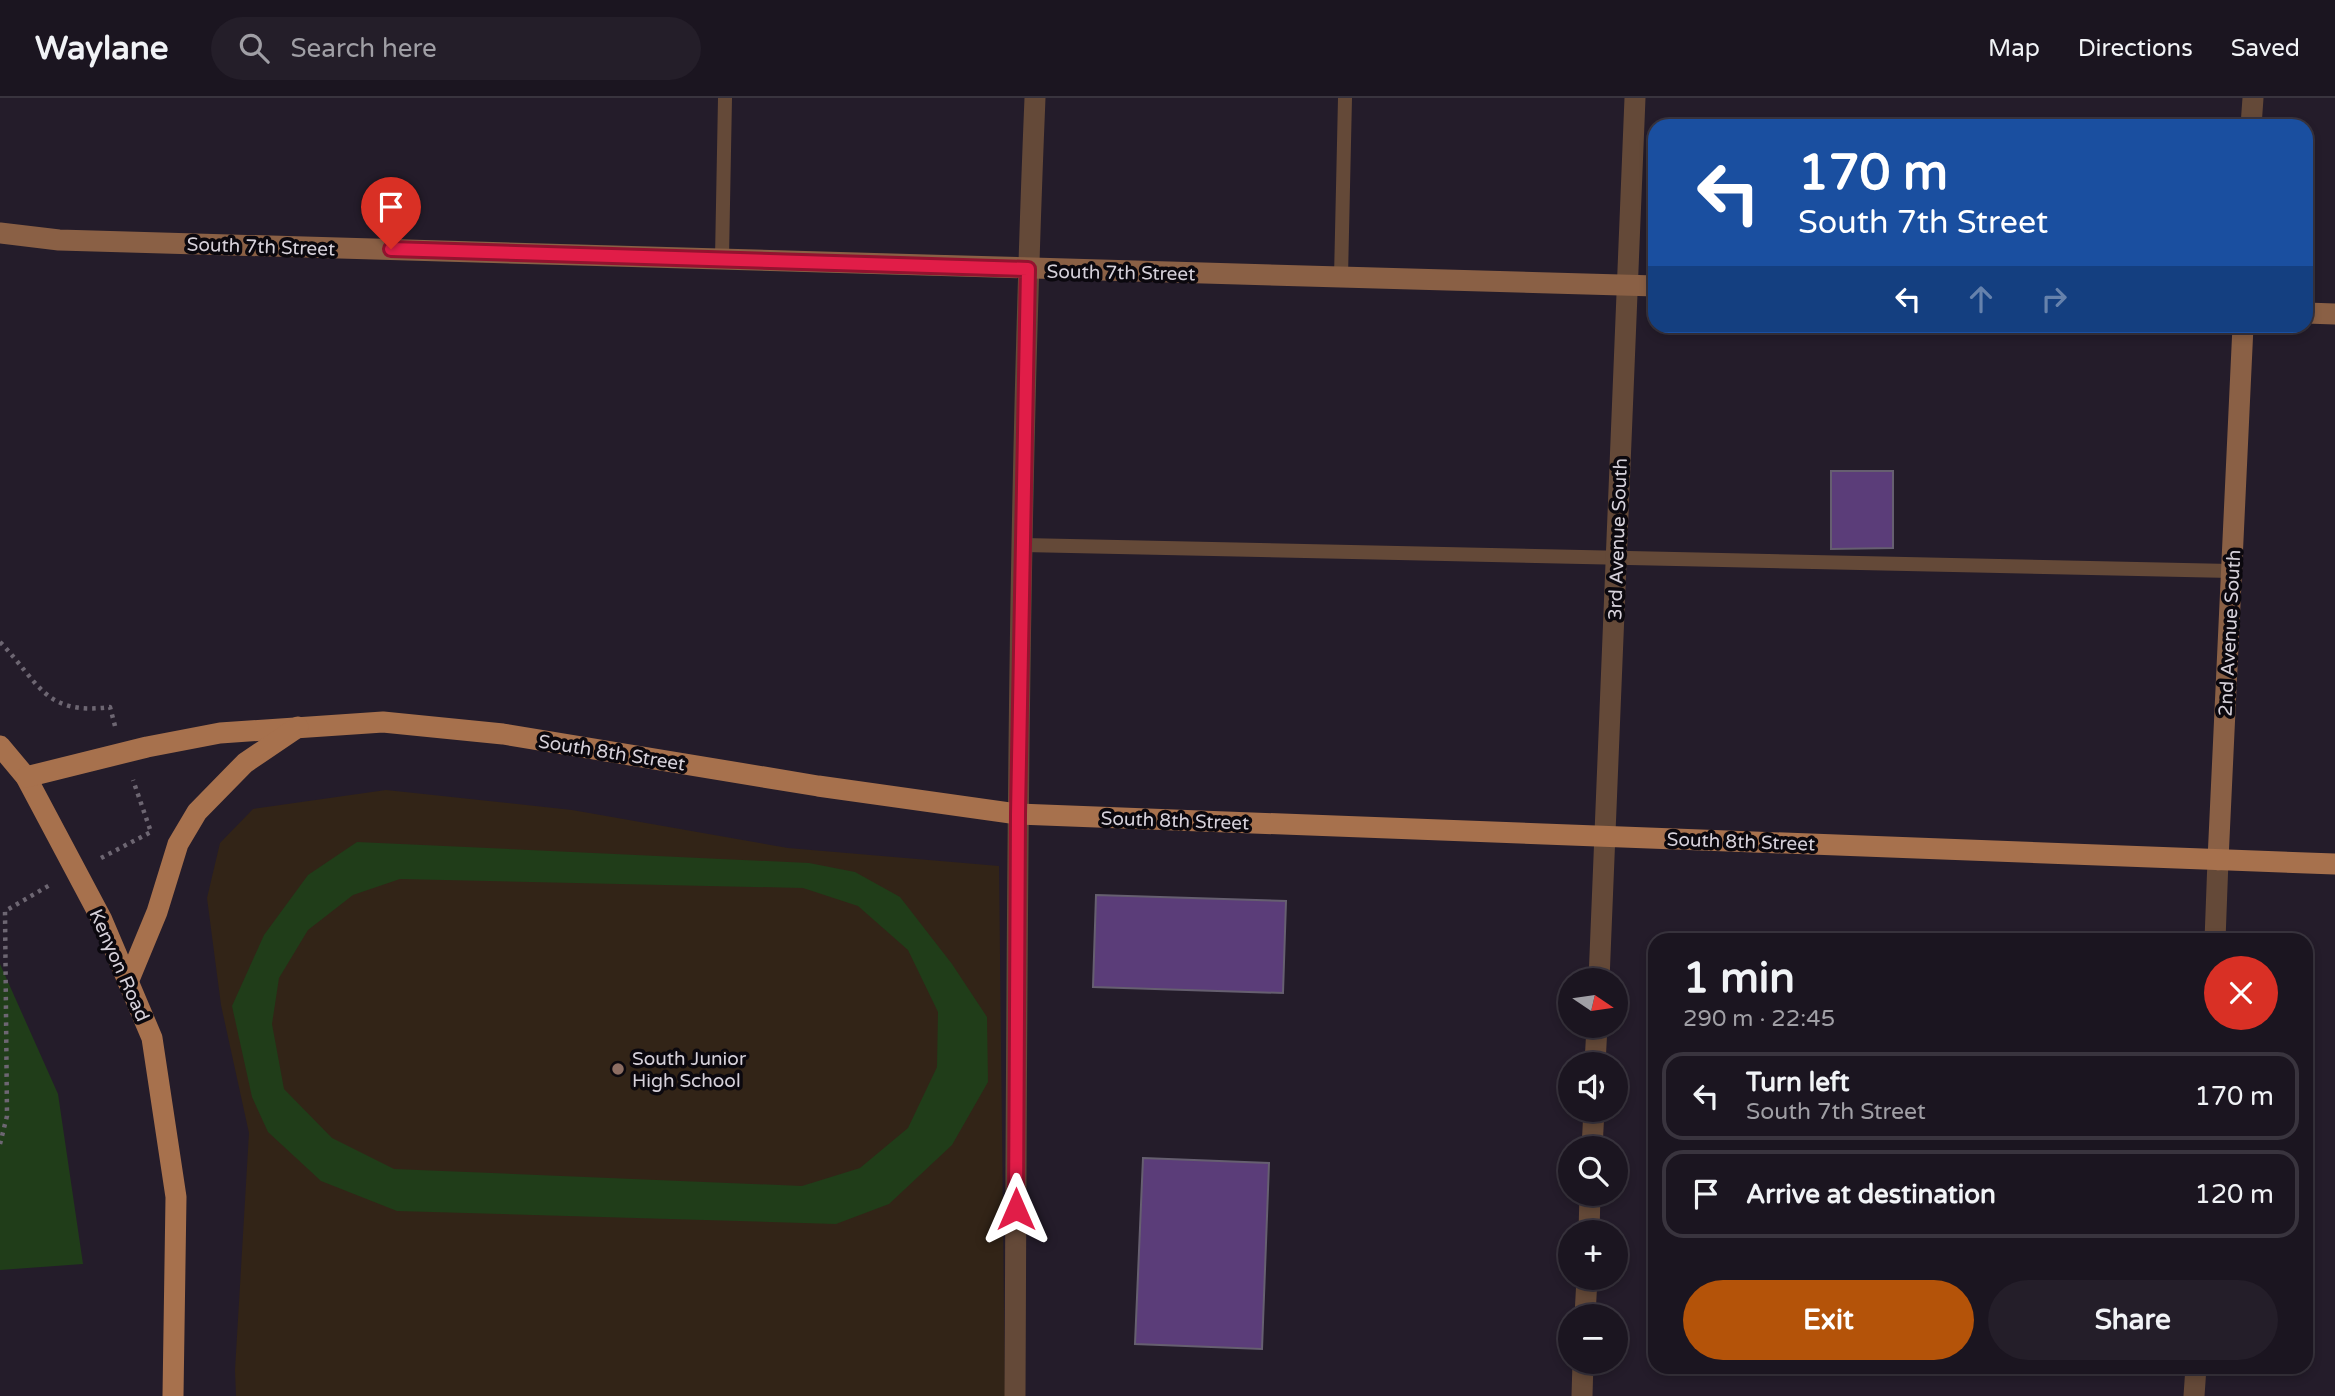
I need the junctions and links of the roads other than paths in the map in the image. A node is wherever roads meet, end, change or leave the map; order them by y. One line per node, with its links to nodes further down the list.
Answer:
1 (725, 98): 8 (lane)
2 (1035, 98): 9 (street)
3 (1345, 98): 10 (lane)
4 (1635, 98): 11 (street, 3rd Avenue South)
5 (2253, 98): 6 (street)
6 (2252, 119)
7 (0, 233): 8 (street, South 7th Street)
8 (722, 258): 9 (street, South 7th Street)
9 (1028, 269): 10 (street, South 7th Street); 16 (street)
10 (1341, 277): 11 (street, South 7th Street)
11 (1628, 284): 12 (street, South 7th Street); 17 (street, 3rd Avenue South)
12 (1648, 285)
13 (2313, 313): 14 (street)
14 (2335, 314)
15 (2243, 333): 18 (street, 2nd Avenue South)
16 (1023, 545): 17 (lane); 22 (street)
17 (1616, 560): 18 (lane); 23 (street, 3rd Avenue South)
18 (2231, 572): 24 (street, 2nd Avenue South)
19 (300, 726): 21 (main road, South 8th Street); 22 (main road, South 8th Street); 28 (main road)
20 (0, 746): 21 (main road, Kenyon Road)
21 (26, 778): 28 (main road, Kenyon Road)
22 (1018, 814): 23 (main road, South 8th Street); 32 (street)
23 (1605, 836): 24 (main road, South 8th Street); 27 (street, 3rd Avenue South)
24 (2218, 860): 25 (main road, South 8th Street); 26 (street, 2nd Avenue South)
25 (2335, 864)
26 (2215, 933)
27 (1600, 968)
28 (128, 982): 31 (main road, Kenyon Road)
29 (1583, 1374): 33 (street)
30 (2196, 1374): 34 (street)
31 (173, 1396)
32 (1015, 1396)
33 (1582, 1396)
34 (2194, 1396)

